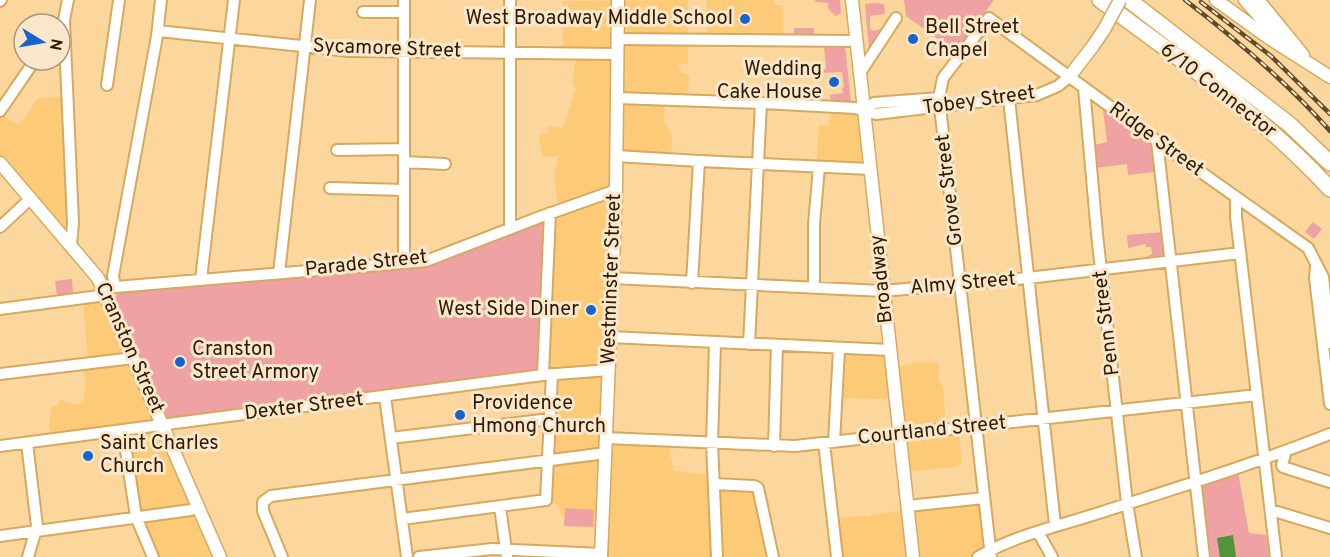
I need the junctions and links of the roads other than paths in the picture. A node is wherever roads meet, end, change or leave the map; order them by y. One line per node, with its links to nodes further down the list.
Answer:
1 (119, 0): 33 (street)
2 (161, 0): 19 (street)
3 (234, 0): 21 (street)
4 (310, 0): 23 (street)
5 (404, 0): 16 (street)
6 (510, 0): 25 (street)
7 (618, 0): 20 (main road, Westminster Street)
8 (852, 0): 22 (main road, Broadway)
9 (1100, 0): 54 (highway, 6/10 Connector)
10 (1120, 0): 32 (main road, Tobey Street, bridge)
11 (1128, 0): 50 (highway, 6/10 Connector)
12 (1216, 0): 31 (main road)
13 (1245, 0): 27 (main road)
14 (1258, 0): 27 (main road)
15 (363, 12): 16 (street)
16 (404, 12): 24 (street)
17 (896, 18): 30 (street)
18 (990, 18): 32 (street, Ridge Street); 38 (street, Grove Street)
19 (158, 32): 21 (street, Sycamore Street); 78 (street)
20 (617, 39): 22 (street); 26 (main road, Westminster Street)
21 (229, 40): 23 (street, Sycamore Street); 73 (street)
22 (856, 41): 30 (main road, Broadway)
23 (306, 47): 24 (street, Sycamore Street); 70 (street)
24 (404, 51): 25 (street, Sycamore Street); 42 (street)
25 (510, 52): 26 (street, Sycamore Street); 63 (street)
26 (617, 54): 35 (main road, Westminster Street)
27 (1302, 55): 31 (main road)
28 (27, 72): 39 (street)
29 (65, 72): 64 (street)
30 (860, 73): 40 (main road, Broadway)
31 (1330, 76)
32 (1069, 77): 34 (street, Ridge Street); 36 (street, Tobey Street)
33 (107, 85)
34 (1084, 88): 41 (street, Ridge Street); 69 (street, Penn Street)
35 (616, 98): 37 (street, Tobey Street); 44 (main road, Westminster Street)
36 (1009, 99): 38 (street, Tobey Street); 72 (street)
37 (761, 103): 40 (street, Tobey Street); 49 (street)
38 (939, 103): 40 (street, Tobey Street); 75 (street, Grove Street)
39 (0, 111)
40 (864, 112): 52 (main road, Broadway)
41 (1157, 141): 57 (street, Ridge Street); 66 (street)
42 (404, 149): 43 (street); 46 (street)
43 (337, 150)
44 (616, 156): 45 (street); 56 (main road, Westminster Street)
45 (699, 161): 49 (street); 74 (street)
46 (404, 162): 48 (street); 55 (street)
47 (0, 164): 58 (main road, Cranston Street)
48 (445, 164)
49 (758, 164): 51 (street); 76 (street)
50 (1330, 164)
51 (819, 167): 52 (street); 77 (street)
52 (870, 169): 79 (main road, Broadway)
53 (330, 188): 55 (street)
54 (1330, 189)
55 (404, 190): 67 (street)
56 (616, 190): 60 (street, Parade Street); 71 (main road, Westminster Street)
57 (1236, 197): 59 (street, Ridge Street); 61 (street)
58 (30, 199): 62 (street); 64 (main road, Cranston Street)
59 (1253, 208): 61 (street); 68 (street, Ridge Street)
60 (550, 213): 63 (street, Parade Street); 91 (street)
61 (1236, 218): 65 (street)
62 (0, 226)
63 (510, 229): 67 (street, Parade Street)
64 (72, 245): 78 (main road, Cranston Street)
65 (1240, 252): 66 (street, Almy Street); 92 (street)
66 (1170, 260): 69 (street, Almy Street); 94 (street)
67 (404, 262): 70 (street, Parade Street)
68 (1316, 266): 83 (street, Ridge Street); 95 (street)
69 (1101, 269): 72 (street, Almy Street); 96 (street, Penn Street)
70 (279, 273): 73 (street, Parade Street)
71 (612, 278): 74 (street, Almy Street); 81 (main road, Westminster Street)
72 (1028, 278): 75 (street, Almy Street); 98 (street)
73 (201, 279): 78 (street, Parade Street)
74 (692, 283): 76 (street, Almy Street)
75 (960, 284): 79 (street, Almy Street); 100 (street, Grove Street)
76 (752, 285): 77 (street, Almy Street); 84 (street)
77 (814, 288): 79 (street, Almy Street)
78 (108, 289): 80 (street, Parade Street); 88 (main road, Cranston Street)
79 (883, 291): 87 (main road, Broadway)
80 (0, 309)
81 (610, 337): 82 (street); 89 (main road, Westminster Street)
82 (715, 343): 84 (street); 108 (street)
83 (1330, 343)
84 (749, 344): 85 (street)
85 (777, 345): 86 (street); 110 (street)
86 (839, 349): 87 (street); 107 (street)
87 (890, 350): 103 (main road, Broadway)
88 (133, 358): 90 (street); 99 (main road, Cranston Street)
89 (609, 370): 91 (street, Dexter Street); 105 (main road, Westminster Street)
90 (0, 374)
91 (547, 375): 93 (street, Dexter Street); 97 (street)
92 (1257, 395): 94 (street, Courtland Street); 113 (street)
93 (385, 397): 99 (street, Dexter Street); 104 (street)
94 (1187, 403): 96 (street, Courtland Street); 116 (street)
95 (1330, 404)
96 (1117, 410): 98 (street, Courtland Street); 120 (street, Penn Street)
97 (550, 419): 104 (street); 114 (street)
98 (1043, 419): 100 (street, Courtland Street); 127 (street)
99 (163, 425): 101 (street, Dexter Street); 122 (main road, Cranston Street)
100 (976, 427): 103 (street, Courtland Street); 119 (street, Grove Street)
101 (123, 430): 106 (street, Dexter Street); 125 (street)
102 (1330, 434): 111 (street)
103 (900, 435): 107 (street, Courtland Street); 121 (main road, Broadway)
104 (391, 438): 115 (street)
105 (606, 438): 108 (street, Courtland Street); 112 (main road, Westminster Street)
106 (27, 442): 109 (street, Dexter Street); 129 (street)
107 (829, 442): 110 (street, Courtland Street); 143 (street)
108 (712, 443): 110 (street, Courtland Street); 118 (street)
109 (0, 446)
110 (774, 446)
111 (1286, 451): 113 (street); 117 (street)
112 (606, 453): 114 (street); 134 (main road, Westminster Street)
113 (1264, 458): 116 (street); 124 (street)
114 (549, 460): 115 (street); 123 (street)
115 (397, 479): 126 (street); 138 (street)
116 (1196, 481): 120 (street); 148 (street)
117 (1330, 482)
118 (714, 484): 141 (street); 142 (street)
119 (984, 498): 121 (street); 133 (street, Grove Street)
120 (1127, 503): 127 (street); 147 (street, Penn Street)
121 (908, 506): 144 (main road, Broadway)
122 (198, 507): 125 (street); 137 (main road, Cranston Street)
123 (500, 507): 126 (street); 132 (street)
124 (1271, 510): 128 (street); 149 (street)
125 (136, 517): 129 (street); 136 (street)
126 (402, 519): 139 (street)
127 (1055, 525): 130 (street)
128 (1330, 526)
129 (36, 531): 131 (street); 135 (street)
130 (1038, 532): 133 (street); 146 (street)
131 (0, 536)
132 (506, 553): 134 (street); 140 (street)
133 (990, 554): 145 (street)
134 (602, 556)
135 (28, 557)
136 (153, 557)
137 (220, 557)
138 (282, 557)
139 (407, 557)
140 (419, 557)
141 (717, 557)
142 (773, 557)
143 (837, 557)
144 (913, 557)
145 (978, 557)
146 (1052, 557)
147 (1136, 557)
148 (1204, 557)
149 (1276, 557)

